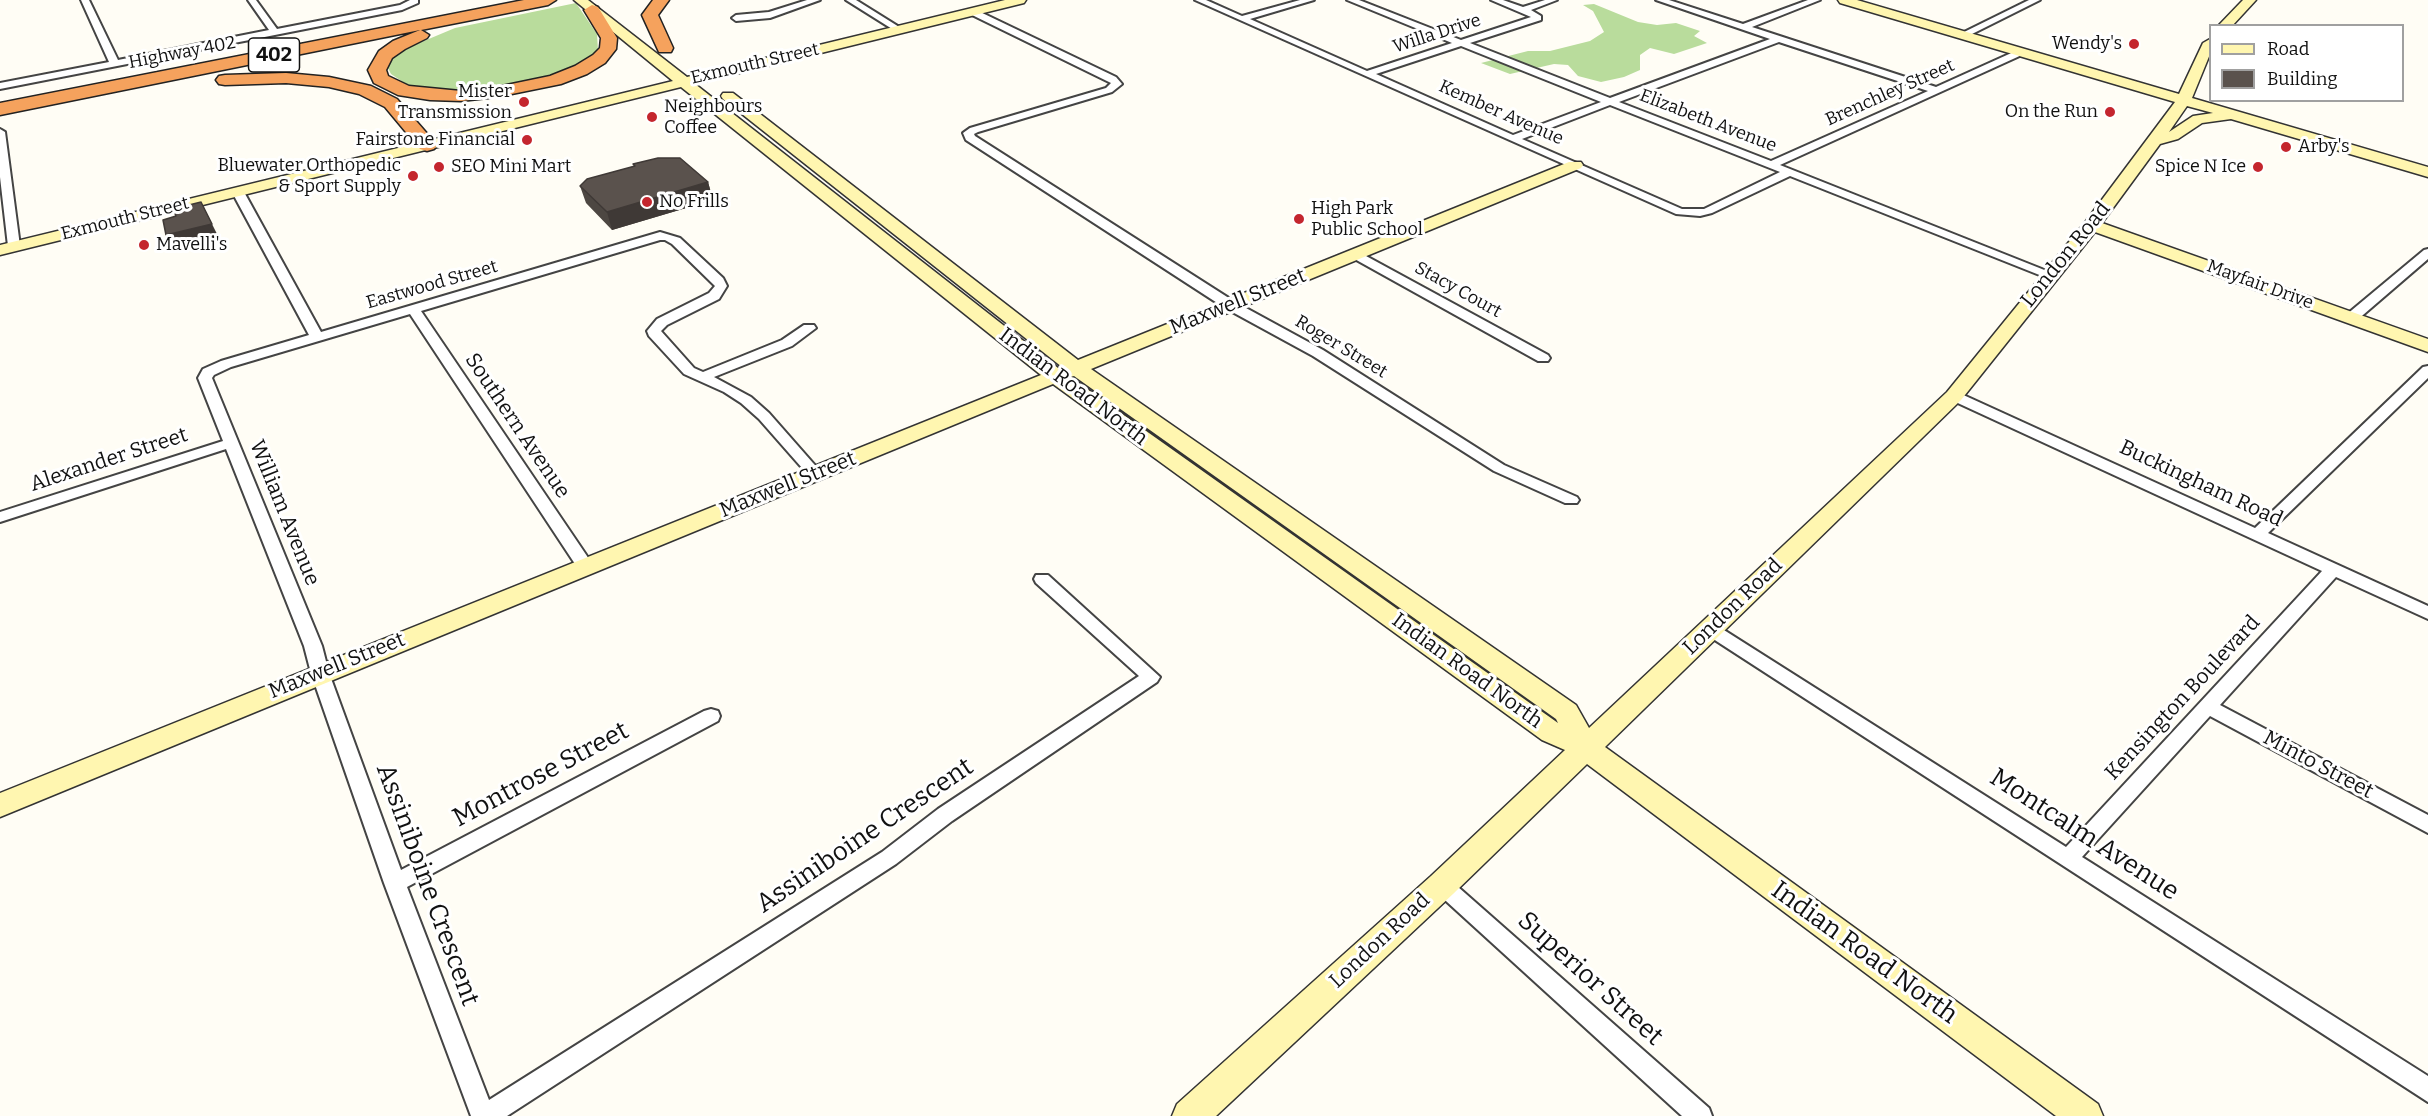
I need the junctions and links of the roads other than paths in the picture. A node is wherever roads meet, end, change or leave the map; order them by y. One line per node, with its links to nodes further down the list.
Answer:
1 (85, 0): 41 (street)
2 (252, 0): 33 (street)
3 (472, 0): 28 (highway)
4 (485, 0): 28 (highway)
5 (500, 0): 48 (highway, Highway 402 / 402)
6 (514, 0): 48 (highway)
7 (548, 0): 51 (highway, Highway 402 / 402)
8 (661, 0): 38 (highway)
9 (816, 0): 27 (street)
10 (850, 0): 32 (street)
11 (1020, 0): 26 (main road, Exmouth Street)
12 (1199, 0): 29 (street, Kember Avenue)
13 (1310, 0): 29 (street)
14 (1351, 0): 36 (street, Elizabeth Avenue)
15 (1495, 0): 25 (street)
16 (1552, 0): 25 (street)
17 (1660, 0): 31 (street)
18 (1816, 0): 31 (street)
19 (1844, 0): 34 (main road)
20 (2008, 0): 24 (street)
21 (2250, 0): 30 (main road)
22 (414, 1): 33 (street)
23 (585, 2): 23 (highway); 38 (main road); 42 (main road, Indian Road North)
24 (2032, 3): 34 (street)
25 (1522, 10): 36 (street, Willa Drive)
26 (973, 12): 32 (main road, Exmouth Street); 68 (street, Roger Street)
27 (736, 18)
28 (384, 19): 48 (highway)
29 (1241, 19): 43 (street, Kember Avenue)
30 (2226, 24)
31 (1743, 27): 35 (street)
32 (900, 30): 44 (main road, Exmouth Street)
33 (275, 32): 41 (street)
34 (1963, 35): 39 (main road)
35 (1778, 39): 47 (street); 50 (street)
36 (1462, 43): 43 (street, Willa Drive); 50 (street, Elizabeth Avenue)
37 (2209, 46): 40 (main road, London Road)
38 (669, 51)
39 (2021, 52): 45 (main road); 47 (street, Brenchley Street)
40 (2200, 61): 45 (main road); 49 (main road, London Road)
41 (115, 64): 46 (street)
42 (686, 73): 44 (main road, Exmouth Street); 57 (main road, Exmouth Street); 77 (main road, Indian Road North)
43 (1367, 74): 55 (street, Kember Avenue)
44 (703, 76): 77 (main road, Indian Road North)
45 (2101, 76): 49 (main road)
46 (0, 86)
47 (1936, 90): 59 (street, Brenchley Street)
48 (0, 100)
49 (2183, 101): 53 (main road); 56 (main road, London Road)
50 (1611, 102): 55 (street); 59 (street, Elizabeth Avenue)
51 (0, 109)
52 (0, 114): 57 (highway)
53 (2241, 118): 56 (main road); 61 (main road)
54 (0, 132): 64 (street)
55 (1514, 138): 58 (street, Kember Avenue)
56 (2156, 141): 63 (main road, London Road)
57 (427, 145): 62 (main road, Exmouth Street)
58 (1575, 165): 60 (street, Kember Avenue); 66 (main road, Maxwell Street)
59 (1772, 165): 60 (street, Elizabeth Avenue)
60 (1790, 172): 67 (street, Elizabeth Avenue)
61 (2428, 172)
62 (238, 192): 64 (main road, Exmouth Street); 72 (street)
63 (2092, 225): 67 (main road, London Road); 70 (main road, Mayfair Drive)
64 (7, 248)
65 (2428, 253): 70 (street)
66 (1355, 254): 68 (main road, Maxwell Street); 74 (street, Stacy Court)
67 (2051, 275): 79 (main road, London Road)
68 (1230, 305): 77 (main road, Maxwell Street); 82 (street, Roger Street)
69 (413, 309): 72 (street, Eastwood Street); 78 (street, Eastwood Street); 85 (street, Southern Avenue)
70 (2351, 318): 73 (main road, Mayfair Drive)
71 (809, 328): 78 (street)
72 (317, 337): 76 (street, Eastwood Street)
73 (2428, 346)
74 (1543, 358)
75 (2428, 370): 84 (street)
76 (208, 372): 80 (street, William Avenue)
77 (1066, 372): 81 (main road, Maxwell Street); 93 (main road, Indian Road North)
78 (703, 377): 81 (street)
79 (1954, 396): 84 (street, Buckingham Road); 89 (main road, London Road)
80 (231, 443): 83 (street, Alexander Street); 90 (street, William Avenue)
81 (815, 474): 85 (main road, Maxwell Street)
82 (1571, 500)
83 (0, 517)
84 (2257, 535): 86 (street, Buckingham Road)
85 (585, 566): 90 (main road, Maxwell Street)
86 (2333, 570): 88 (street, Buckingham Road); 91 (street, Kensington Boulevard)
87 (1042, 579): 100 (street, Assiniboine Crescent)
88 (2428, 613)
89 (1710, 629): 93 (main road, London Road); 96 (street, Montcalm Avenue)
90 (320, 673): 94 (main road, Maxwell Street); 97 (street, Assiniboine Crescent)
91 (2208, 706): 95 (street, Minto Street); 96 (street, Kensington Boulevard)
92 (711, 716): 97 (street, Montrose Street)
93 (1585, 747): 98 (main road, London Road); 103 (main road, Indian Road North)
94 (0, 805)
95 (2426, 819)
96 (2068, 858): 99 (street, Montcalm Avenue)
97 (395, 883): 100 (street, Assiniboine Crescent)
98 (1442, 885): 101 (main road, London Road); 102 (street, Superior Street)
99 (2428, 1090)
100 (484, 1116)
101 (1190, 1116)
102 (1700, 1116)
103 (2085, 1116)

